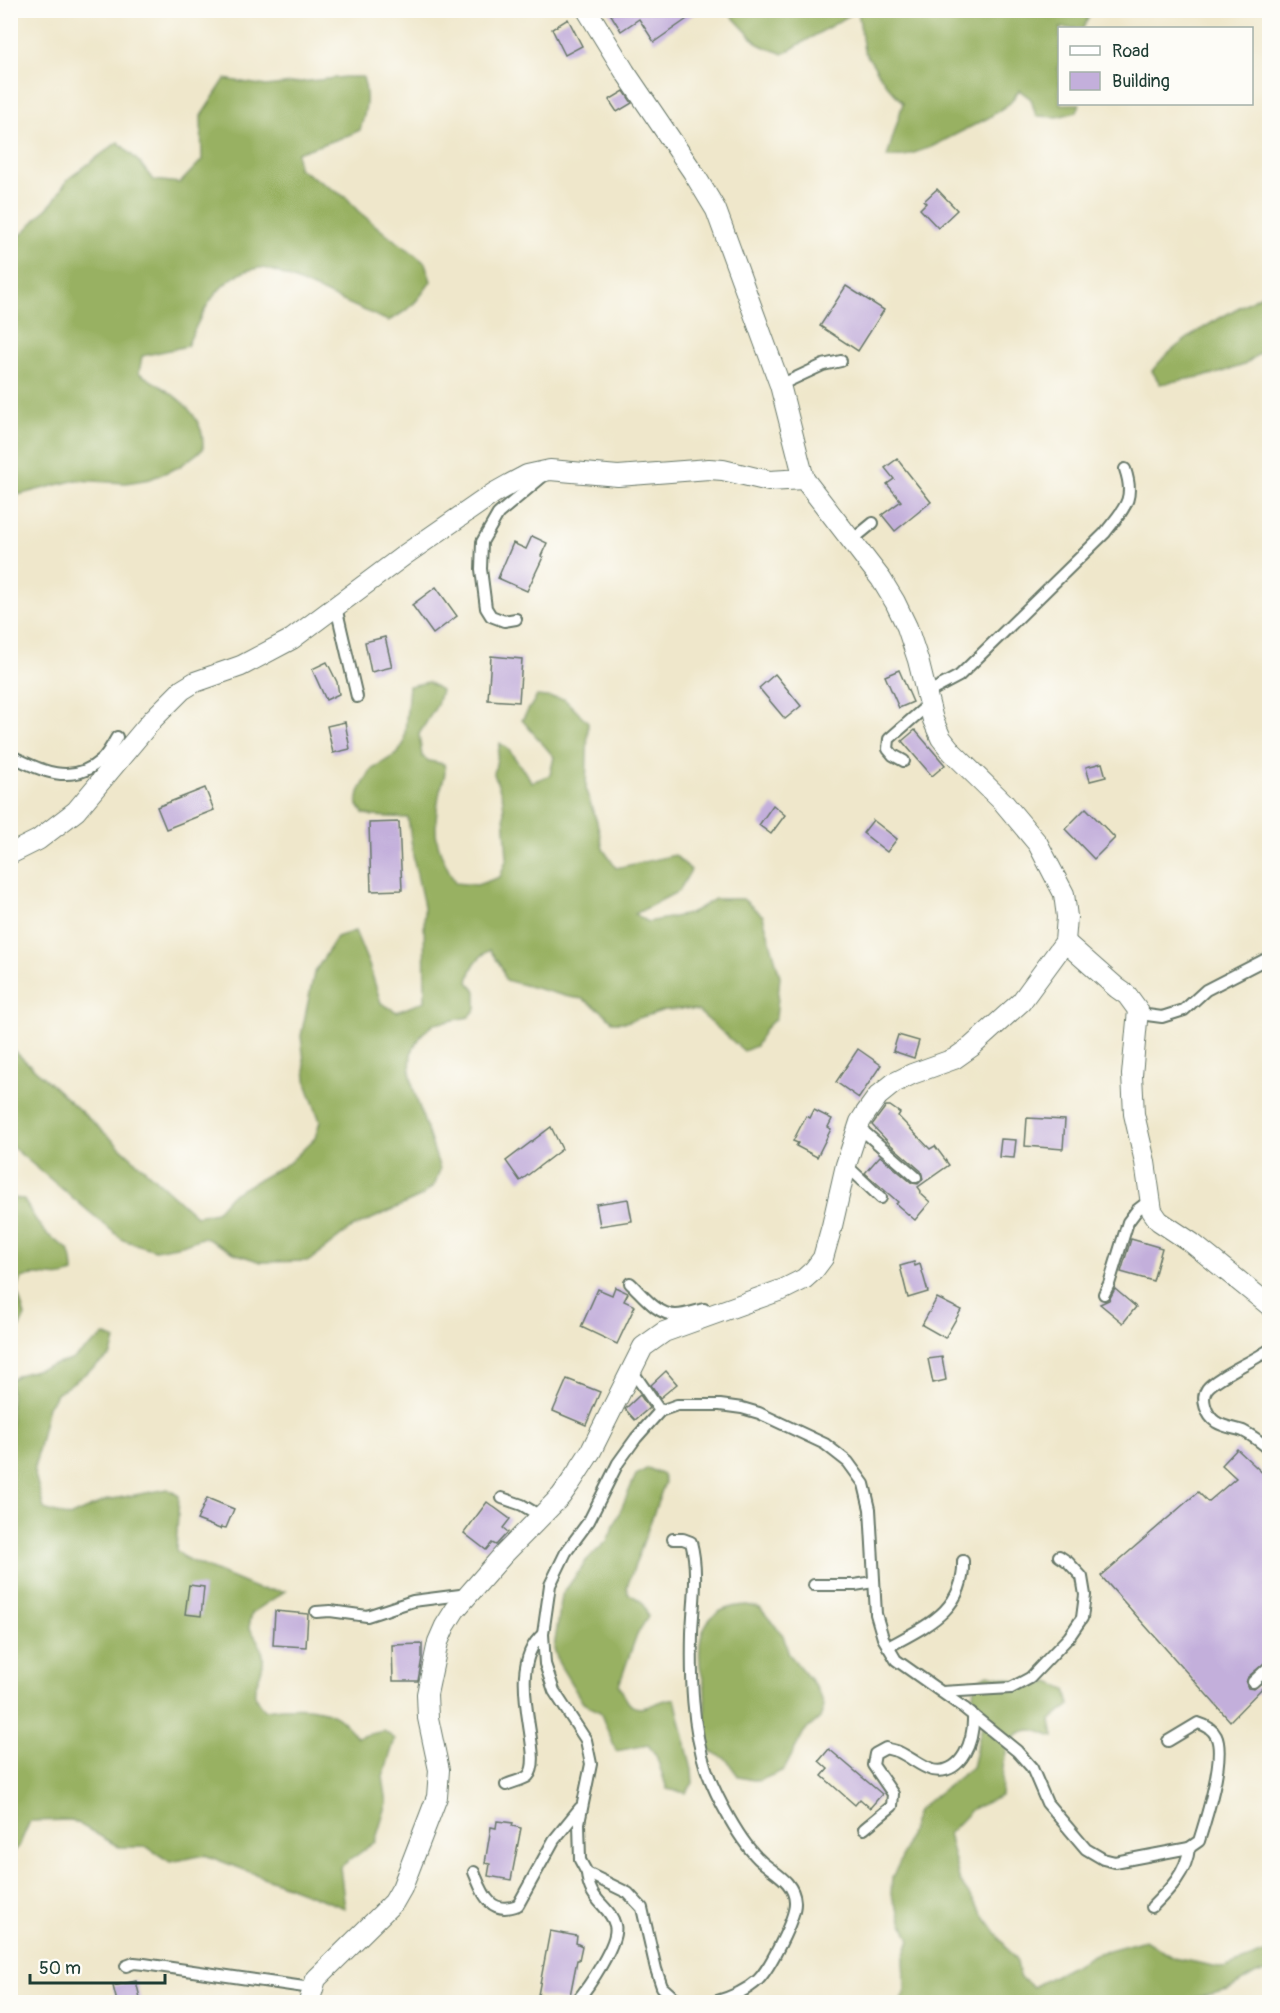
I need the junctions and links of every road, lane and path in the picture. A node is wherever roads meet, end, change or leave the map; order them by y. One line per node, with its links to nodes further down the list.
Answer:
1 (587, 10): 3 (street)
2 (842, 361): 3 (lane)
3 (780, 385): 6 (street)
4 (1125, 469): 12 (lane)
5 (549, 470): 6 (street); 9 (street); 10 (lane)
6 (804, 479): 8 (street)
7 (873, 524): 8 (lane)
8 (850, 541): 12 (street)
9 (336, 607): 11 (lane); 16 (street)
10 (516, 619)
11 (357, 697)
12 (928, 698): 15 (lane); 17 (street)
13 (117, 737): 14 (lane)
14 (10, 755)
15 (904, 761)
16 (10, 854)
17 (1065, 942): 19 (street); 20 (street)
18 (1269, 957): 19 (lane)
19 (1138, 1010): 24 (street)
20 (860, 1122): 21 (street); 22 (lane)
21 (846, 1165): 23 (lane); 27 (street)
22 (916, 1177)
23 (881, 1198)
24 (1150, 1200): 26 (lane); 28 (street)
25 (630, 1283): 27 (lane)
26 (1104, 1294)
27 (754, 1300): 30 (street)
28 (1269, 1306)
29 (1269, 1349): 32 (lane)
30 (631, 1368): 31 (lane); 34 (street)
31 (660, 1411): 38 (lane); 42 (lane)
32 (1269, 1449)
33 (502, 1498): 34 (lane)
34 (542, 1517): 40 (street)
35 (674, 1539): 60 (lane)
36 (1059, 1556): 46 (lane)
37 (963, 1561): 43 (lane)
38 (873, 1582): 39 (lane); 43 (lane)
39 (814, 1585)
40 (468, 1594): 41 (lane); 57 (street)
41 (316, 1612)
42 (543, 1634): 49 (lane); 50 (lane)
43 (888, 1647): 46 (lane)
44 (1269, 1666): 45 (lane)
45 (1252, 1682)
46 (941, 1692): 47 (lane)
47 (973, 1715): 51 (lane); 52 (lane)
48 (1168, 1741): 52 (lane)
49 (506, 1785)
50 (583, 1805): 53 (lane); 54 (lane)
51 (864, 1829)
52 (1189, 1848): 55 (lane)
53 (474, 1872)
54 (587, 1873): 58 (lane); 59 (lane)
55 (1152, 1907)
56 (126, 1966): 57 (lane)
57 (310, 1995)
58 (576, 2002)
59 (683, 2002)
60 (714, 2002)

